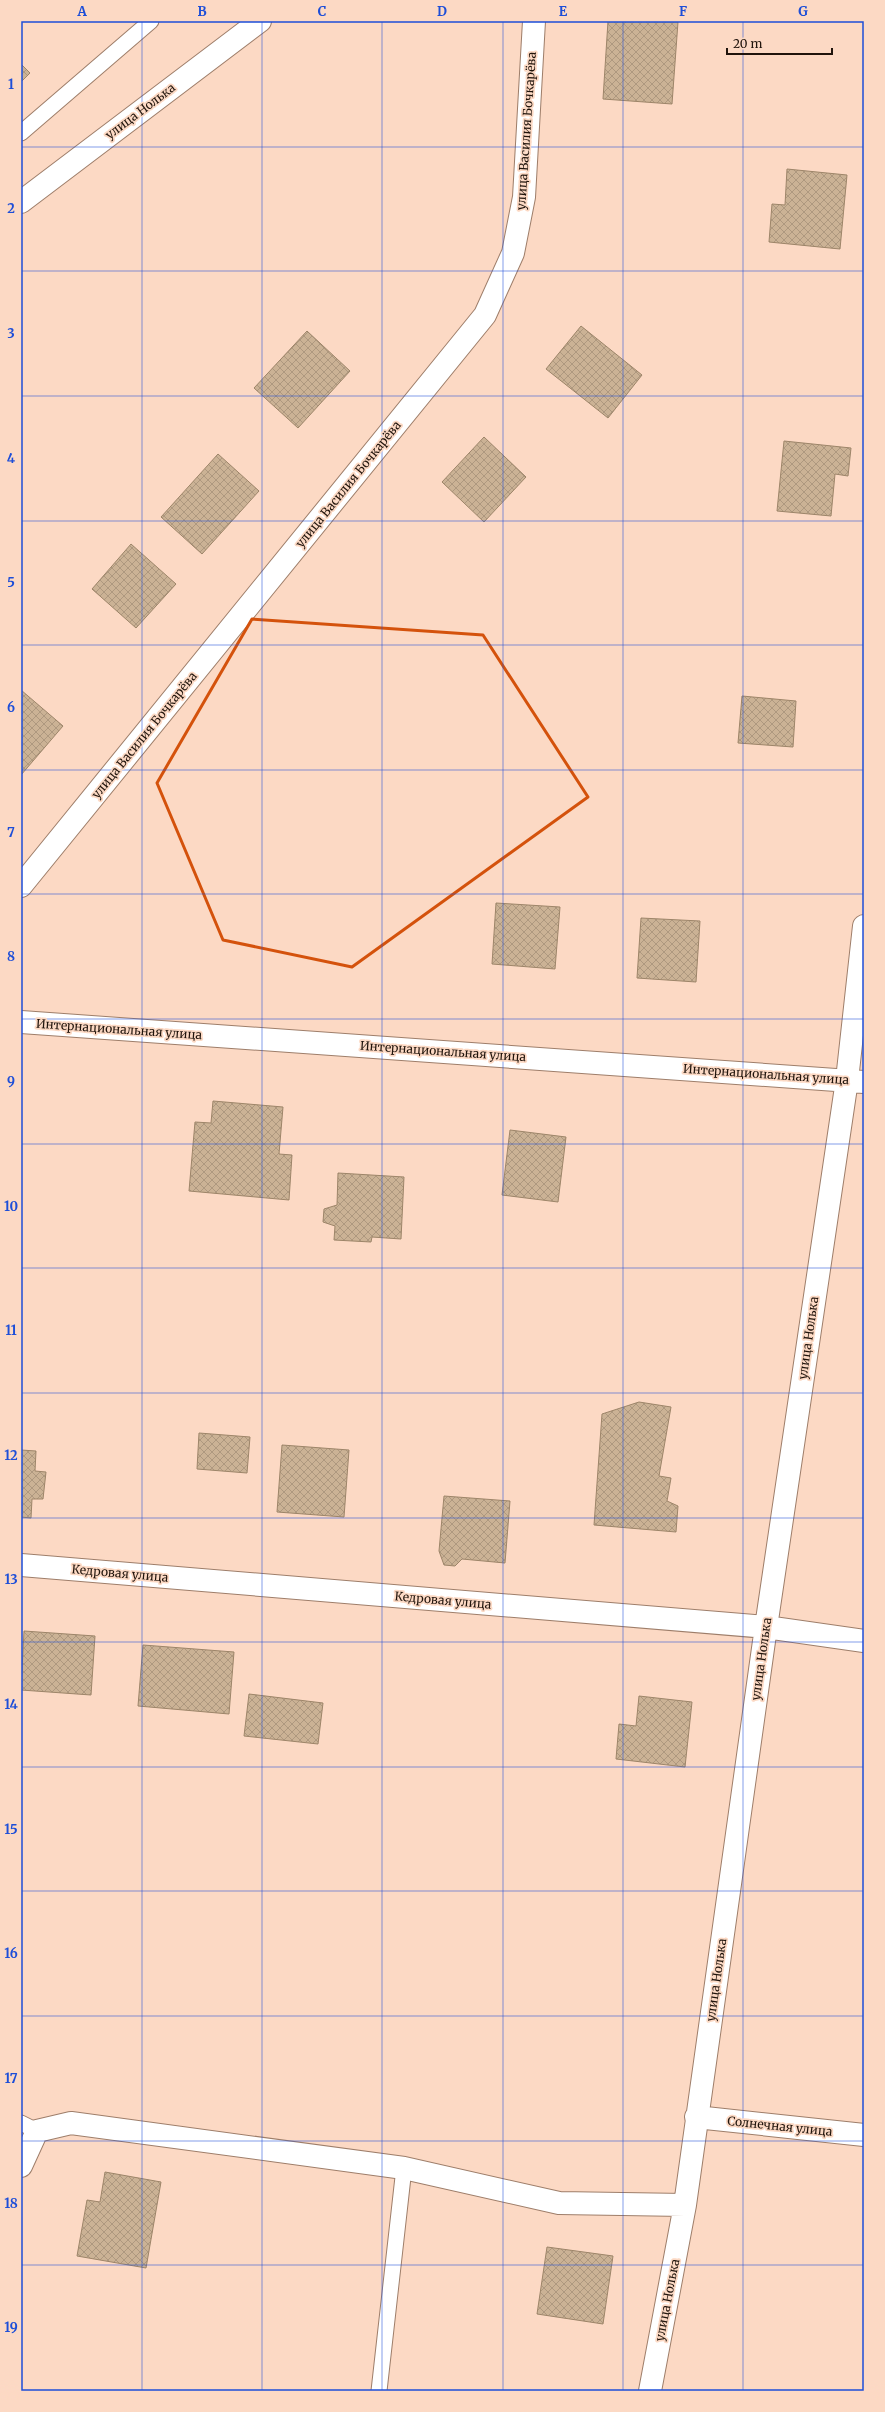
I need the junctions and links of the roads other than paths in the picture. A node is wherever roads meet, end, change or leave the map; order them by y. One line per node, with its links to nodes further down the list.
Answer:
1 (151, 21): 4 (lane)
2 (260, 21): 5 (street, улица Нолька)
3 (534, 21): 6 (street, улица Василия Бочкарёва)
4 (21, 133)
5 (21, 202)
6 (21, 886)
7 (864, 926): 9 (street, улица Нолька)
8 (21, 1022): 9 (street, Интернациональная улица)
9 (855, 1081): 11 (street, улица Нолька)
10 (21, 1564): 11 (street, Кедровая улица)
11 (766, 1627): 12 (street, Кедровая улица); 13 (street, улица Нолька)
12 (864, 1641)
13 (696, 2117): 15 (street, Солнечная улица); 18 (street, улица Нолька)
14 (29, 2127): 16 (street); 17 (street)
15 (864, 2135)
16 (21, 2166)
17 (404, 2168): 18 (street); 19 (lane)
18 (685, 2205): 20 (street, улица Нолька)
19 (379, 2391)
20 (650, 2391)

